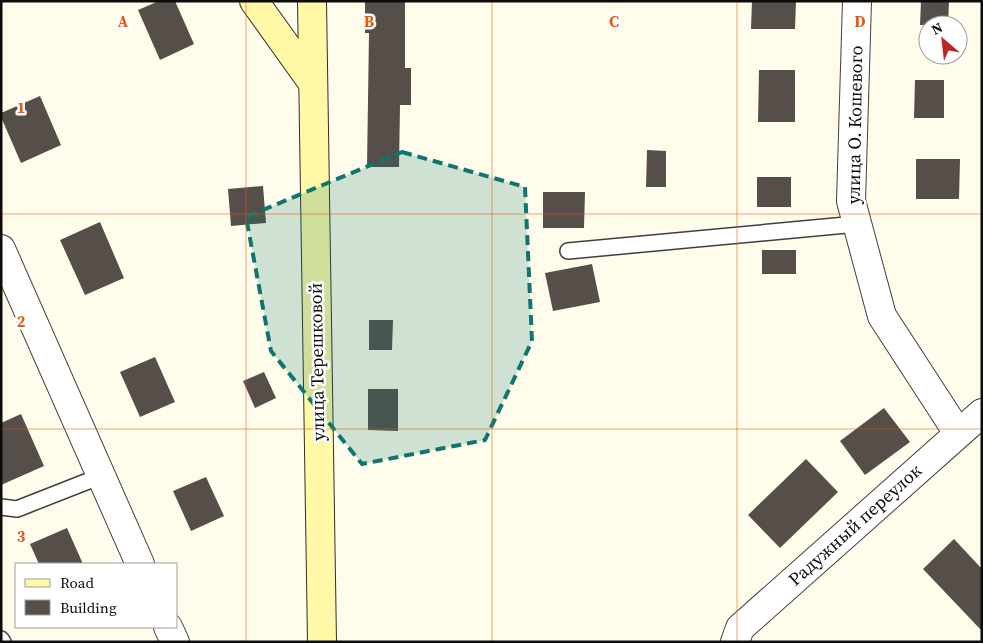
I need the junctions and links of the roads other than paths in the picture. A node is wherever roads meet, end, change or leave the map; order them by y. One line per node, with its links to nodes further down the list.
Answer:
1 (254, 1): 4 (main road)
2 (312, 1): 4 (main road, улица Терешковой)
3 (857, 1): 5 (street, улица О. Кошевого)
4 (312, 82): 16 (main road, улица Терешковой)
5 (857, 224): 7 (lane); 9 (street, улица О. Кошевого)
6 (1, 249): 10 (street)
7 (568, 251)
8 (982, 413): 9 (street, Радужный переулок)
9 (958, 433): 18 (street, Радужный переулок)
10 (101, 476): 12 (lane); 14 (street)
11 (1, 507): 12 (lane)
12 (17, 509): 13 (lane)
13 (1, 516)
14 (140, 563)
15 (168, 628): 17 (street)
16 (317, 638)
17 (174, 642)
18 (735, 642)

